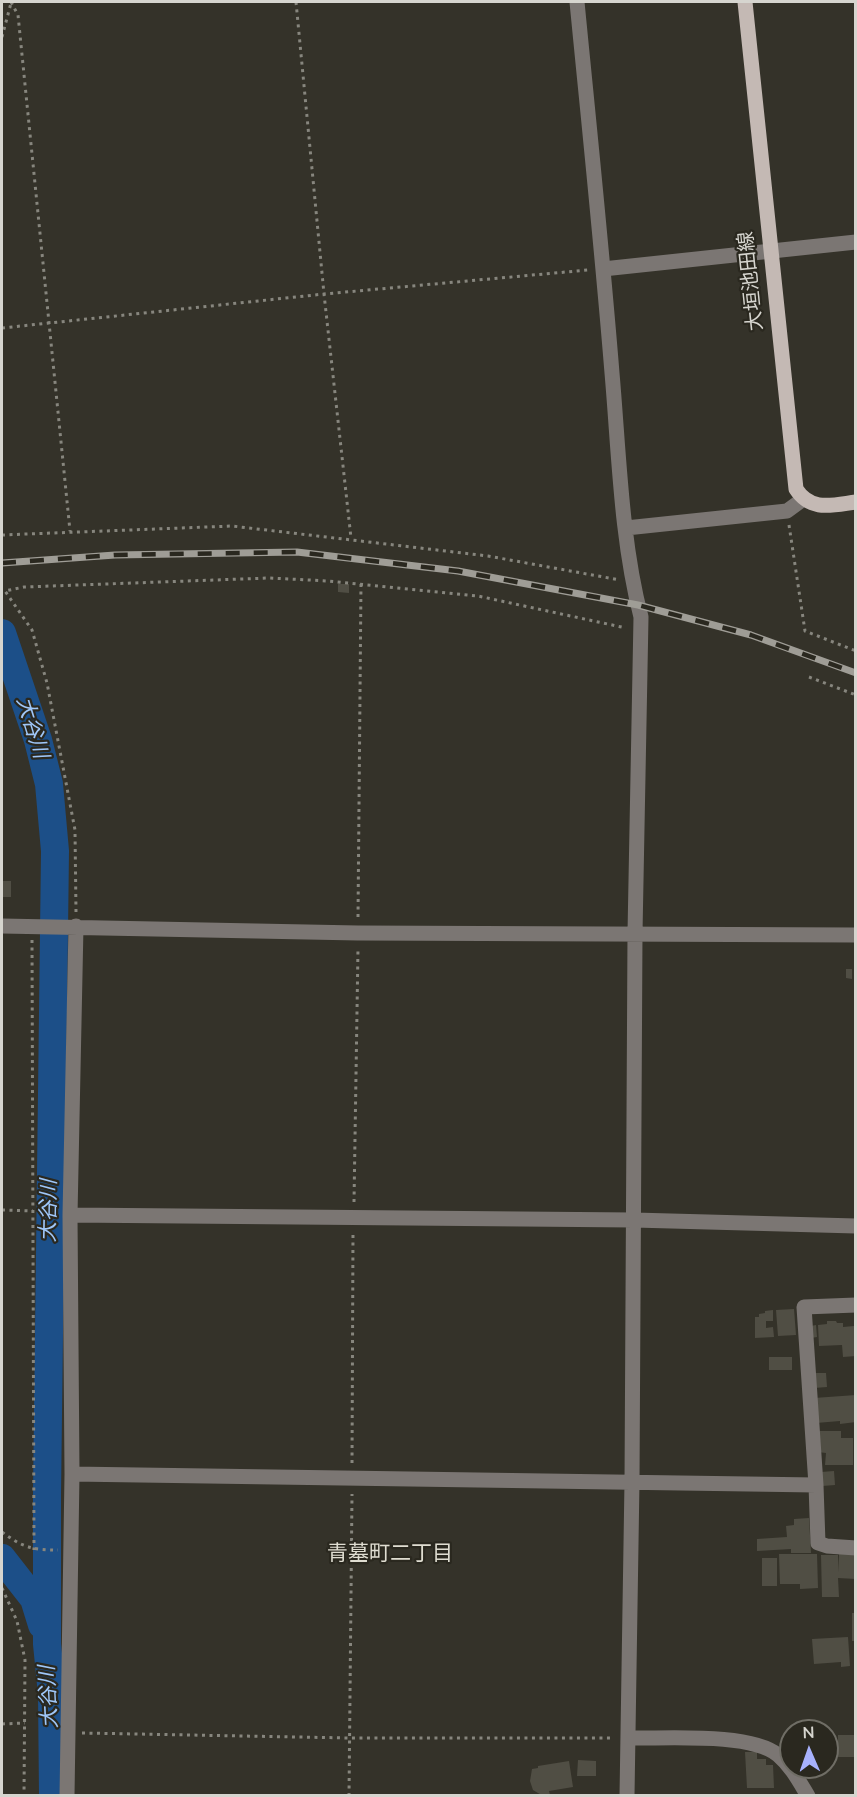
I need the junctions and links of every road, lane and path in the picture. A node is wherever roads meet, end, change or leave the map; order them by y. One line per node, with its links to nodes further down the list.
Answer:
1 (296, 2): 8 (path)
2 (577, 2): 7 (street)
3 (745, 2): 6 (main road, 大垣池田線)
4 (2, 37): 9 (path)
5 (855, 242): 6 (street)
6 (770, 251): 7 (street); 11 (main road, 大垣池田線)
7 (603, 269): 8 (path); 14 (street)
8 (324, 294): 9 (path); 17 (path)
9 (50, 323): 10 (path); 15 (path)
10 (2, 328)
11 (802, 500): 12 (main road); 13 (street)
12 (855, 502)
13 (787, 511): 14 (street); 22 (path)
14 (626, 528): 18 (street)
15 (70, 531): 16 (path); 17 (path)
16 (2, 535)
17 (351, 538): 18 (path)
18 (632, 582): 21 (street)
19 (361, 583): 20 (path); 21 (path); 28 (path)
20 (3, 590): 26 (path)
21 (639, 632): 29 (street)
22 (855, 651)
23 (809, 677): 24 (path)
24 (855, 695)
25 (2, 926): 27 (street)
26 (73, 926): 27 (street); 28 (street); 33 (street)
27 (36, 927): 32 (path)
28 (358, 933): 29 (street); 34 (path)
29 (635, 933): 30 (street); 35 (street)
30 (855, 935)
31 (2, 1210): 32 (path)
32 (33, 1211): 44 (path)
33 (70, 1215): 34 (street); 38 (street)
34 (353, 1218): 35 (street); 39 (path)
35 (634, 1220): 36 (street); 40 (street)
36 (855, 1226)
37 (855, 1305): 41 (street)
38 (72, 1474): 39 (street); 45 (street)
39 (352, 1478): 40 (street); 50 (path)
40 (632, 1481): 41 (street); 51 (street)
41 (816, 1485): 43 (street)
42 (2, 1532): 44 (path)
43 (855, 1548)
44 (34, 1550): 45 (path)
45 (67, 1550): 49 (street)
46 (2, 1588): 47 (path)
47 (25, 1723): 48 (path); 52 (path)
48 (2, 1724)
49 (69, 1733): 50 (path); 53 (street)
50 (350, 1738): 51 (path); 54 (path)
51 (628, 1738): 55 (street); 56 (street)
52 (24, 1796)
53 (67, 1796)
54 (349, 1796)
55 (627, 1796)
56 (808, 1796)

